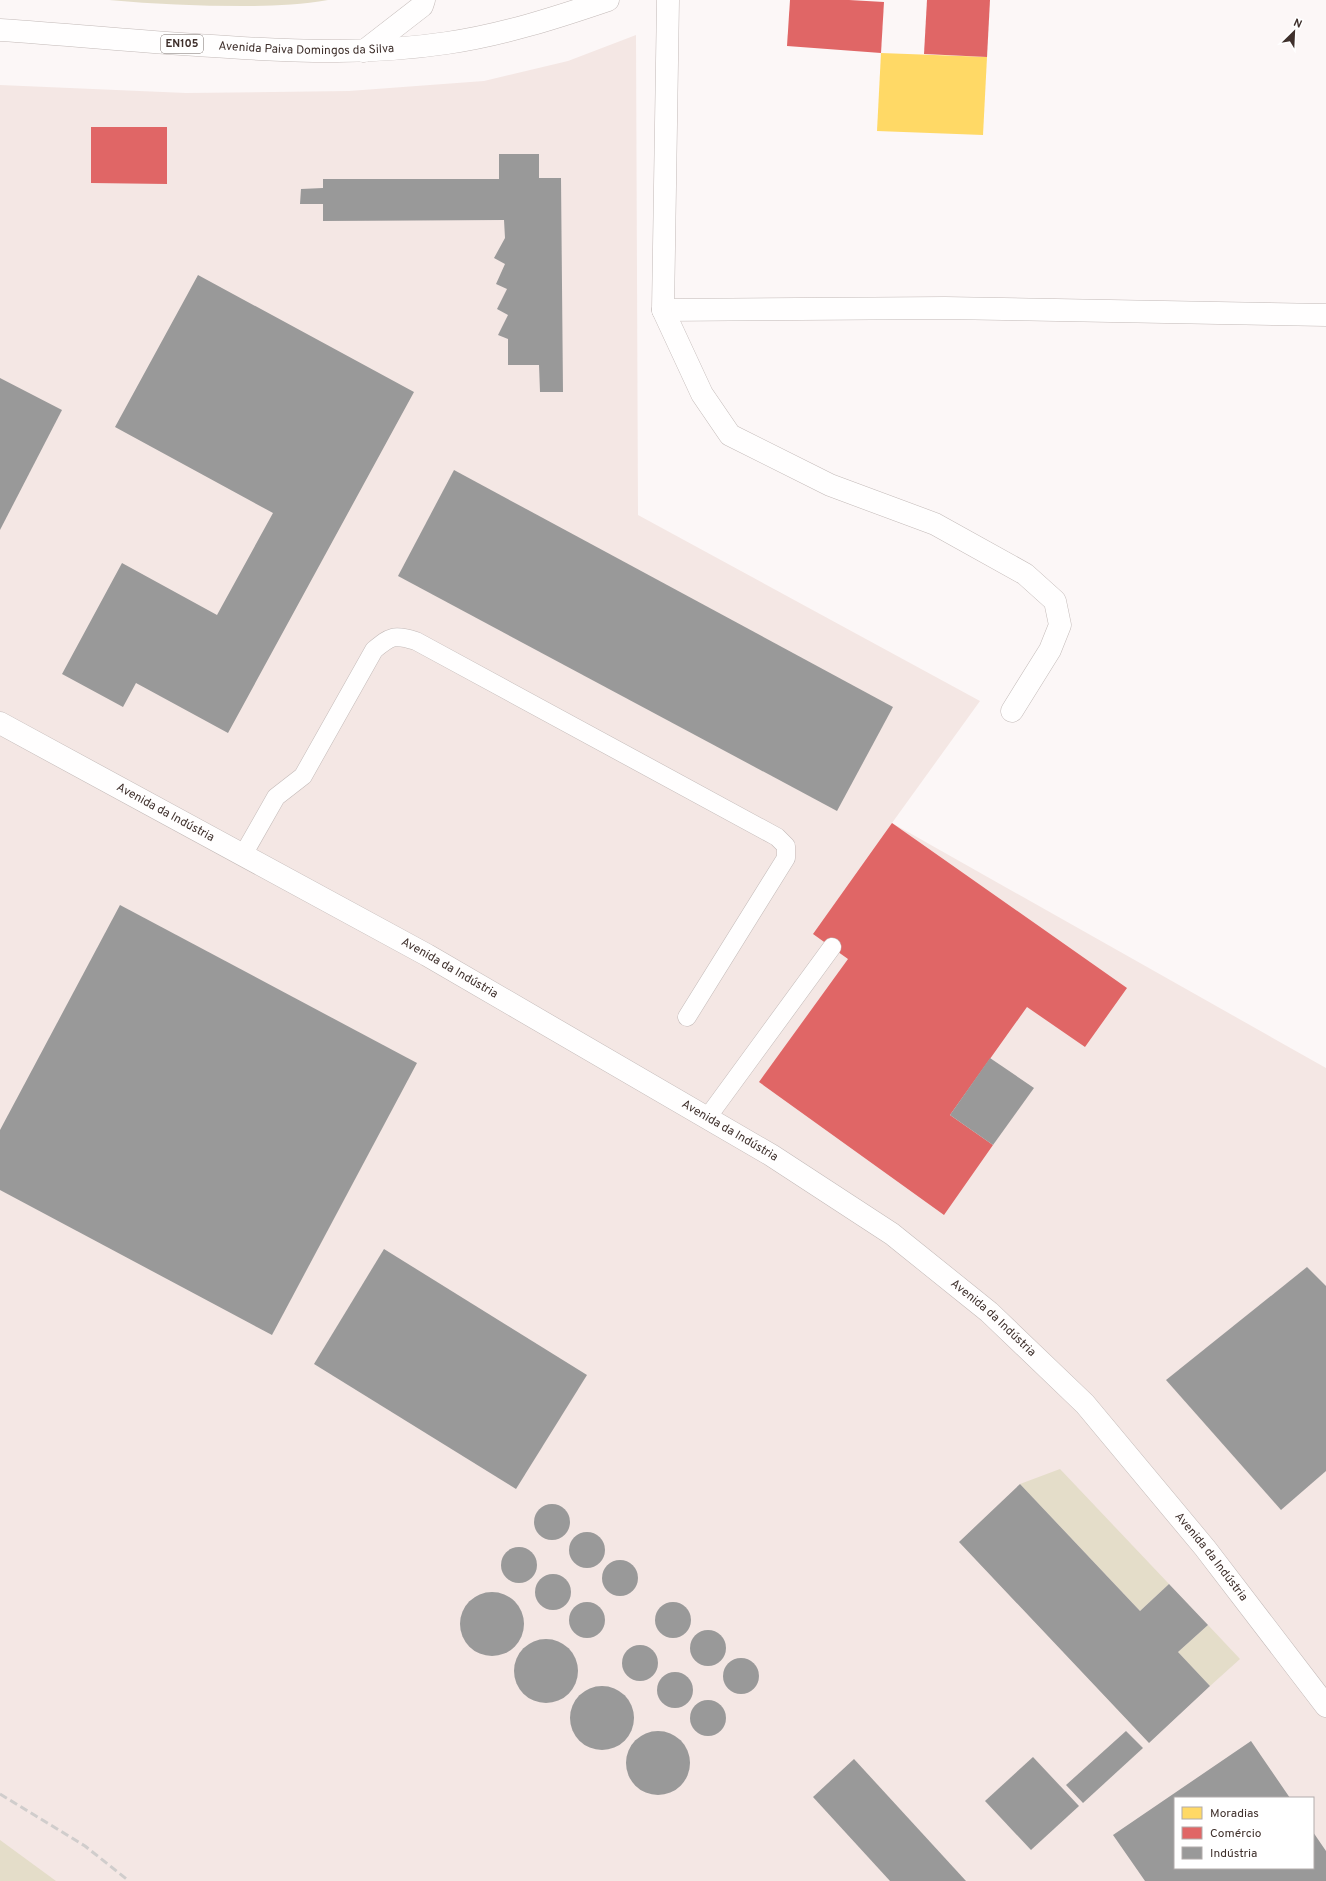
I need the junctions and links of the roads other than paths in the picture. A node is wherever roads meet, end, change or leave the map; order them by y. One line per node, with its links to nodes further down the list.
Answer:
1 (424, 0): 5 (street)
2 (608, 0): 5 (street, Avenida Paiva Domingos da Silva / EN105)
3 (668, 0): 6 (street)
4 (0, 30): 5 (street, Avenida Paiva Domingos da Silva / EN105)
5 (364, 51)
6 (663, 310): 7 (street); 8 (street)
7 (1326, 315)
8 (1012, 711)
9 (0, 723): 10 (street, Avenida da Indústria)
10 (243, 855): 12 (lane); 13 (street, Avenida da Indústria)
11 (832, 947): 13 (lane)
12 (687, 1017)
13 (707, 1118): 14 (street, Avenida da Indústria)
14 (1326, 1706)

